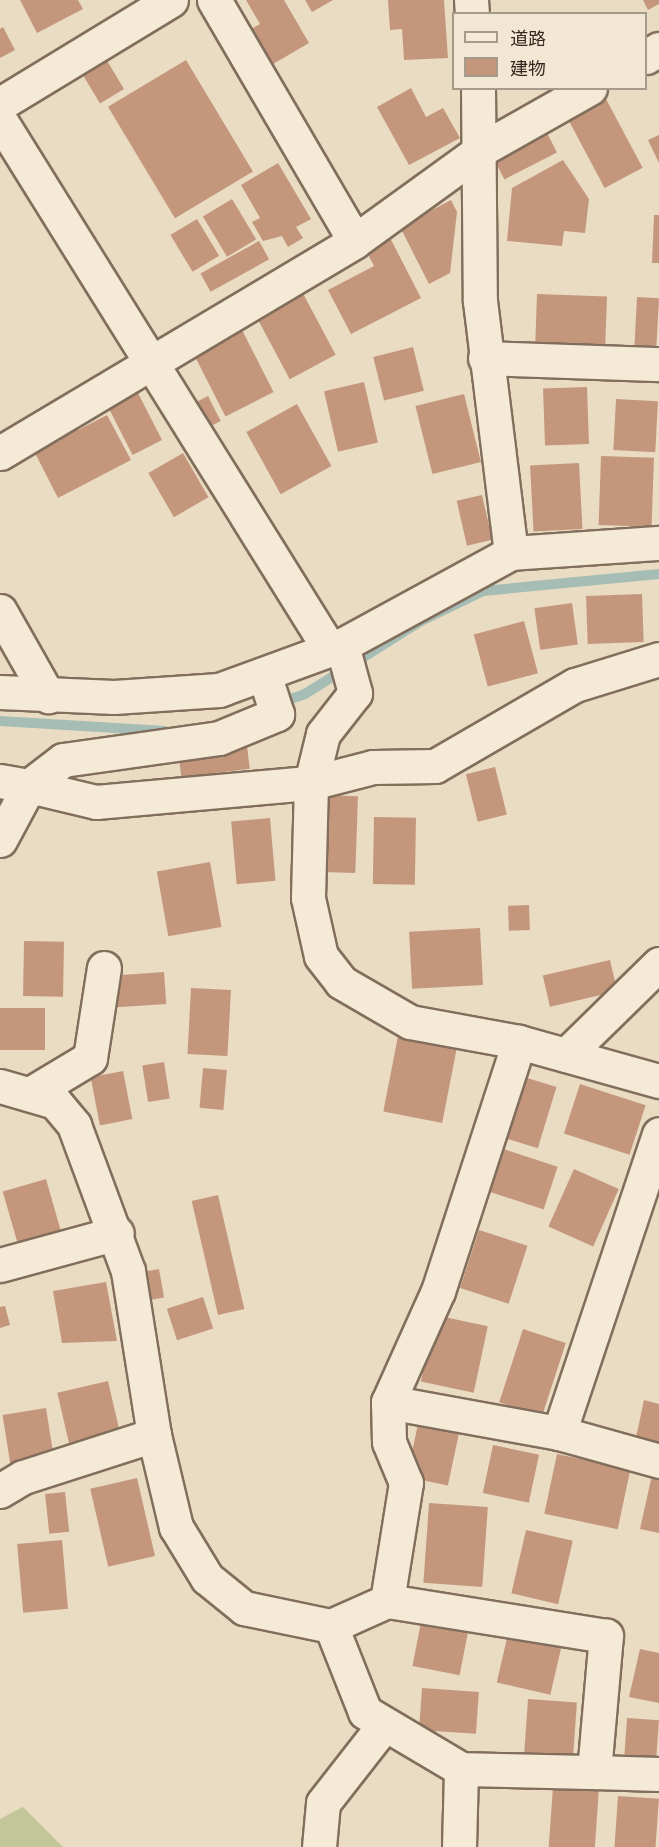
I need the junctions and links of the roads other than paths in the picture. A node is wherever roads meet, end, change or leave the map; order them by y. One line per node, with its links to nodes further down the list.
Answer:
1 (171, 0): 5 (street)
2 (214, 0): 8 (street)
3 (478, 90): 7 (street)
4 (586, 90): 7 (street)
5 (0, 104)
6 (0, 120): 10 (street)
7 (482, 149): 8 (street); 9 (street)
8 (355, 240): 10 (street)
9 (486, 358): 11 (street); 14 (street)
10 (151, 364): 12 (street); 16 (street)
11 (659, 364)
12 (0, 453)
13 (659, 543): 14 (street)
14 (511, 553): 16 (street)
15 (0, 610): 20 (street)
16 (338, 649): 19 (street); 21 (street)
17 (659, 659): 21 (street)
18 (0, 692): 20 (street)
19 (270, 693): 20 (street); 22 (street)
20 (48, 696)
21 (311, 783): 22 (street); 26 (street)
22 (14, 784): 23 (street)
23 (0, 840)
24 (659, 964): 27 (street)
25 (104, 968): 29 (street)
26 (519, 1042): 27 (street); 33 (street)
27 (566, 1055): 28 (street)
28 (659, 1081)
29 (15, 1090): 31 (street)
30 (659, 1134): 34 (street)
31 (117, 1233): 32 (street); 35 (street)
32 (0, 1265)
33 (388, 1402): 34 (street); 38 (street)
34 (559, 1433): 36 (street)
35 (154, 1435): 37 (street); 39 (street)
36 (659, 1461)
37 (0, 1491)
38 (387, 1601): 39 (street); 42 (street)
39 (332, 1626): 40 (street)
40 (384, 1725): 41 (street); 44 (street)
41 (461, 1769): 42 (street); 45 (street)
42 (594, 1772): 43 (street)
43 (659, 1774)
44 (320, 1847)
45 (459, 1847)

